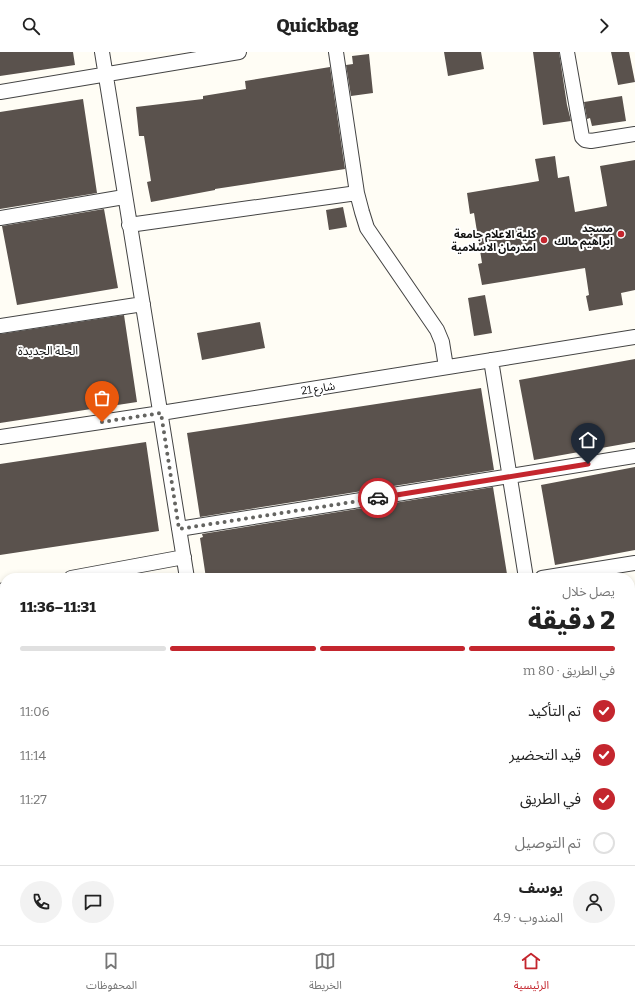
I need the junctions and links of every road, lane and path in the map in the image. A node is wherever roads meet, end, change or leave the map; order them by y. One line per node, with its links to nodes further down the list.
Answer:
1 (102, 52): 5 (street)
2 (239, 52): 5 (street)
3 (336, 52): 8 (street)
4 (567, 52): 7 (street)
5 (106, 75): 6 (street); 9 (street)
6 (0, 92)
7 (635, 134)
8 (357, 193): 11 (street); 16 (street)
9 (124, 197): 10 (street); 11 (street)
10 (0, 218)
11 (129, 225): 12 (street)
12 (143, 304): 13 (street); 17 (street)
13 (0, 326)
14 (635, 337): 15 (street, شارع 21)
15 (491, 360): 16 (street, شارع 21); 20 (street)
16 (446, 367): 17 (street, شارع 21)
17 (161, 413): 18 (street, شارع 21); 21 (street)
18 (0, 437)
19 (635, 456): 20 (street)
20 (510, 477): 21 (street); 26 (street)
21 (179, 529): 22 (street)
22 (184, 557): 24 (street); 25 (street)
23 (635, 563): 27 (street)
24 (98, 573)
25 (186, 573)
26 (525, 573)
27 (573, 573)

